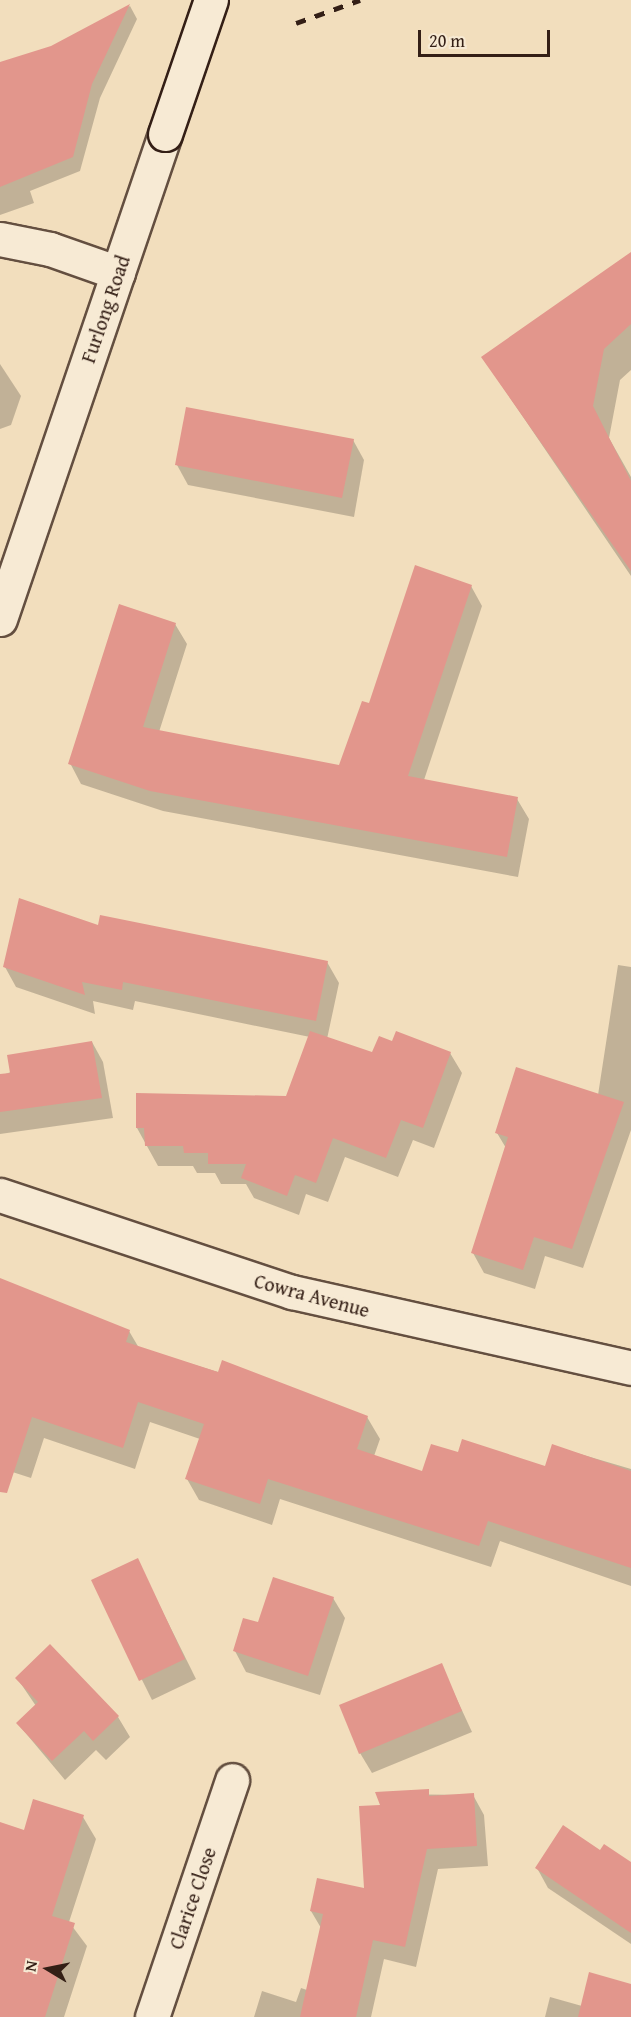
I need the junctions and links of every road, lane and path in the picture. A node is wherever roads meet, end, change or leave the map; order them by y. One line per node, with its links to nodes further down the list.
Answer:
1 (211, 0): 3 (street, Furlong Road, bridge)
2 (0, 239): 3 (street)
3 (118, 273): 4 (street, Furlong Road)
4 (0, 619)
5 (0, 1195): 6 (street, Cowra Avenue)
6 (631, 1368)
7 (232, 1780): 8 (street, Clarice Close)
8 (152, 2017)

